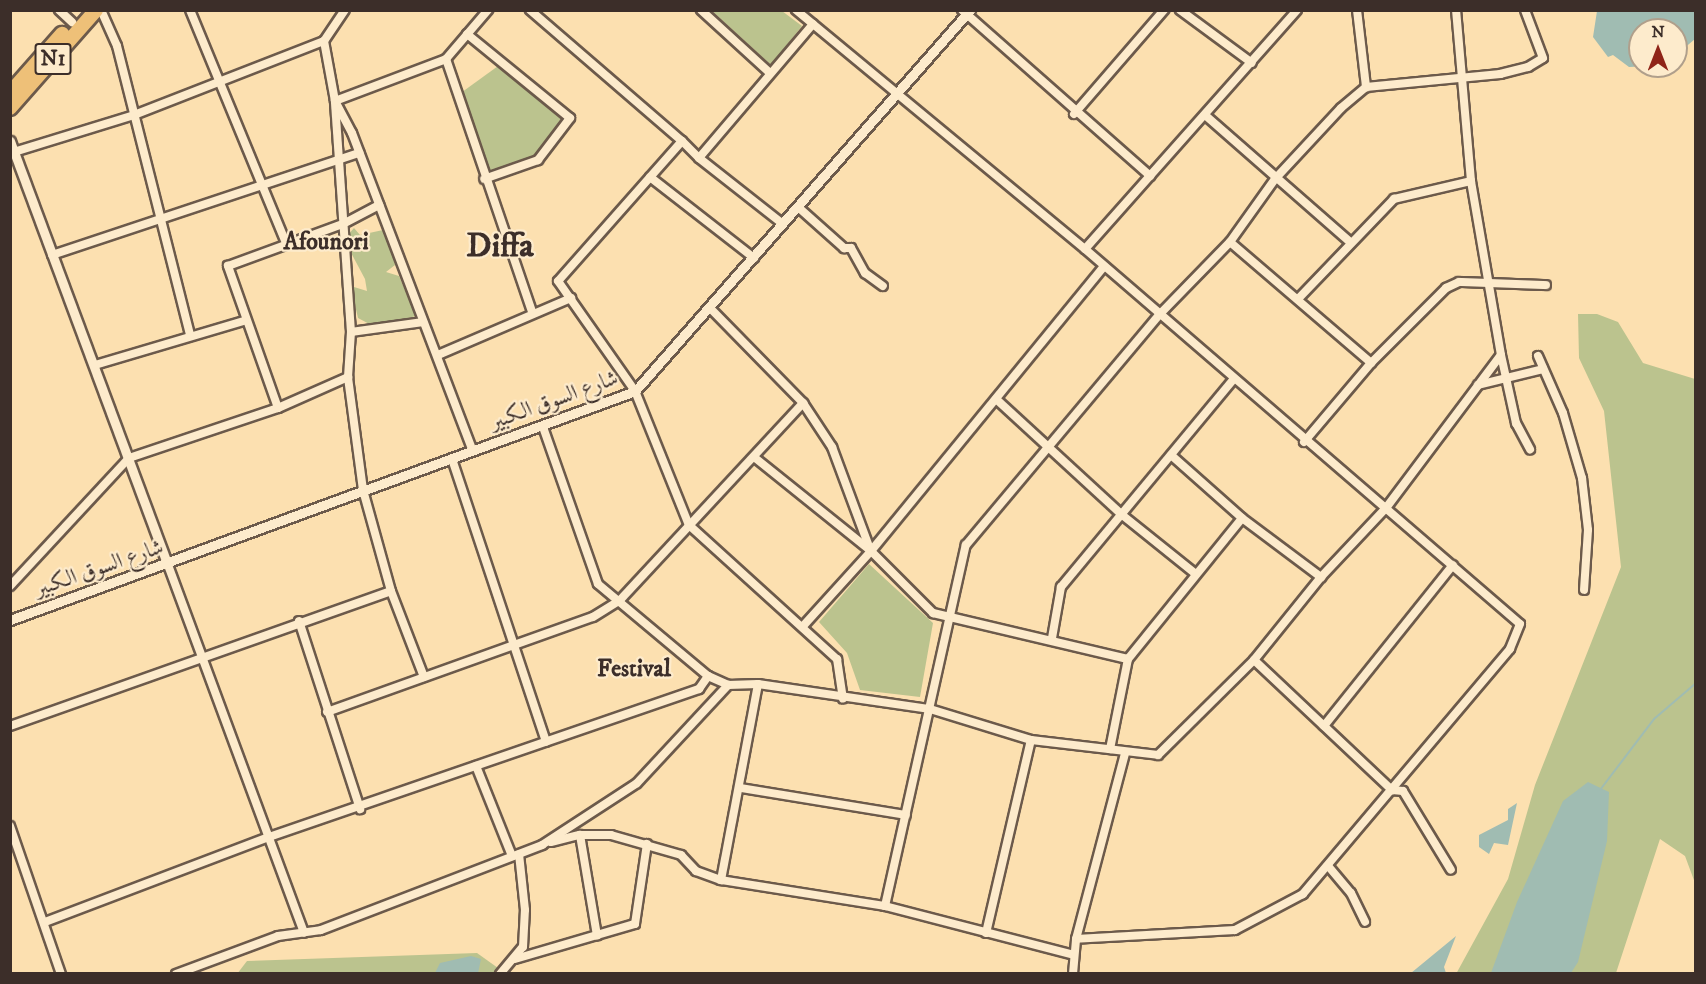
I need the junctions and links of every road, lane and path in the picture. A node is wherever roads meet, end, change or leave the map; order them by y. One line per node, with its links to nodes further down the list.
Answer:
1 (59, 10): 18 (street)
2 (84, 10): 18 (highway, N1)
3 (96, 10): 31 (highway, N1)
4 (101, 10): 33 (street)
5 (190, 10): 26 (street)
6 (345, 10): 21 (street)
7 (488, 10): 20 (street)
8 (530, 10): 36 (street)
9 (701, 10): 24 (street)
10 (796, 10): 19 (street)
11 (1164, 10): 32 (street)
12 (1180, 10): 23 (street)
13 (1297, 10): 23 (street)
14 (1357, 10): 27 (street)
15 (1456, 10): 25 (street)
16 (1525, 10): 25 (street)
17 (967, 12): 28 (street, شارع السوق الكبير); 32 (street)
18 (72, 22): 29 (highway, N1)
19 (813, 24): 24 (street); 28 (street)
20 (467, 34): 22 (street); 43 (street)
21 (324, 41): 26 (street); 30 (street)
22 (446, 59): 30 (street); 43 (street)
23 (1252, 63): 34 (street)
24 (770, 73): 39 (street)
25 (1462, 77): 27 (street); 45 (street)
26 (218, 82): 33 (street); 46 (street)
27 (1366, 87): 44 (street)
28 (896, 92): 48 (street, شارع السوق الكبير); 55 (street)
29 (10, 93)
30 (335, 101): 38 (street); 40 (street)
31 (10, 108)
32 (1074, 114): 41 (street)
33 (134, 115): 37 (street); 49 (street)
34 (1205, 115): 41 (street); 44 (street)
35 (10, 141): 37 (street)
36 (682, 141): 39 (street); 42 (street)
37 (14, 152): 56 (street)
38 (359, 153): 40 (street); 47 (street)
39 (699, 158): 51 (street)
40 (342, 159): 46 (street); 50 (street)
41 (1150, 176): 55 (street)
42 (650, 177): 57 (street); 62 (street)
43 (484, 178): 65 (street)
44 (1275, 179): 52 (street); 53 (street)
45 (1471, 181): 53 (street); 59 (street)
46 (265, 188): 49 (street); 54 (street)
47 (379, 205): 50 (street); 68 (street)
48 (798, 207): 51 (street, شارع السوق الكبير); 61 (street)
49 (161, 218): 56 (street); 70 (street)
50 (343, 224): 54 (street); 69 (street)
51 (783, 224): 57 (street, شارع السوق الكبير)
52 (1230, 242): 63 (street); 66 (street)
53 (1350, 242): 63 (street)
54 (286, 243): 67 (street)
55 (1085, 249): 58 (street)
56 (52, 255): 75 (street)
57 (754, 258): 64 (street, شارع السوق الكبير)
58 (1104, 266): 66 (street); 82 (street)
59 (1488, 282): 60 (street); 72 (street); 74 (street)
60 (1546, 285)
61 (883, 286)
62 (571, 298): 65 (street); 81 (street)
63 (1298, 299): 74 (street)
64 (711, 309): 81 (street, شارع السوق الكبير); 83 (street)
65 (533, 314): 71 (street)
66 (1159, 315): 79 (street); 87 (street)
67 (244, 321): 70 (street); 84 (street)
68 (423, 322): 69 (street); 71 (street)
69 (351, 332): 77 (street)
70 (190, 335): 75 (street)
71 (438, 355): 89 (street)
72 (1501, 355): 78 (street); 80 (street)
73 (1538, 356): 76 (street)
74 (1371, 363): 86 (street)
75 (95, 365): 92 (street)
76 (1543, 369): 78 (street); 105 (street)
77 (348, 377): 84 (street); 94 (street)
78 (1507, 378): 80 (street); 88 (street)
79 (1233, 380): 86 (street); 90 (street)
80 (1478, 385): 95 (street)
81 (635, 391): 85 (street, شارع السوق الكبير); 98 (street)
82 (996, 399): 87 (street); 99 (street)
83 (803, 403): 91 (street); 99 (street)
84 (278, 408): 92 (street)
85 (543, 427): 89 (street, شارع السوق الكبير); 107 (street)
86 (1304, 442): 95 (street)
87 (1046, 448): 96 (street); 108 (street)
88 (1530, 449)
89 (473, 451): 93 (street, شارع السوق الكبير)
90 (1171, 455): 96 (street); 97 (street)
91 (754, 457): 98 (street); 99 (street)
92 (129, 458): 100 (street); 104 (street)
93 (452, 459): 94 (street, شارع السوق الكبير); 113 (street)
94 (363, 490): 100 (street, شارع السوق الكبير); 106 (street)
95 (1386, 508): 101 (street); 103 (street)
96 (1121, 514): 102 (street); 112 (street)
97 (1242, 518): 102 (street); 103 (street)
98 (689, 525): 107 (street); 111 (street)
99 (871, 551): 108 (street); 111 (street)
100 (168, 565): 109 (street, شارع السوق الكبير); 115 (street)
101 (1453, 565): 125 (street); 132 (street)
102 (1196, 574): 114 (street)
103 (1321, 577): 116 (street)
104 (10, 586)
105 (1584, 590)
106 (391, 591): 110 (street); 118 (street)
107 (620, 600): 113 (street); 117 (street)
108 (951, 617): 112 (street); 122 (street)
109 (10, 620)
110 (300, 621): 115 (street); 123 (street)
111 (804, 625): 121 (street)
112 (1052, 638): 114 (street)
113 (514, 643): 118 (street); 127 (street)
114 (1128, 659): 128 (street)
115 (203, 660): 124 (street); 137 (street)
116 (1254, 660): 125 (street); 129 (street)
117 (708, 676): 120 (street); 127 (street)
118 (424, 677): 123 (street)
119 (758, 684): 120 (street); 121 (street); 131 (street)
120 (728, 686): 138 (street)
121 (843, 699): 122 (street)
122 (930, 709): 126 (street); 134 (street)
123 (327, 712): 133 (street)
124 (10, 726)
125 (1324, 726): 132 (street)
126 (1030, 740): 128 (street); 148 (street)
127 (546, 742): 130 (street)
128 (1110, 749): 129 (street)
129 (1125, 753): 150 (street)
130 (476, 766): 133 (street); 140 (street)
131 (741, 788): 134 (street); 143 (street)
132 (1392, 790): 141 (street); 142 (street)
133 (360, 809): 137 (street)
134 (906, 815): 144 (street)
135 (10, 826): 145 (street)
136 (580, 835): 138 (street); 139 (street); 149 (street)
137 (269, 837): 145 (street); 147 (street)
138 (544, 844): 140 (street)
139 (647, 844): 143 (street); 149 (street)
140 (515, 855): 147 (street); 152 (street)
141 (1329, 867): 146 (street); 150 (street)
142 (1451, 870)
143 (722, 880): 144 (street)
144 (885, 906): 148 (street)
145 (45, 922): 153 (street)
146 (1365, 922)
147 (304, 933): 154 (street)
148 (986, 933): 151 (street)
149 (597, 936): 152 (street)
150 (1076, 939): 151 (street)
151 (1074, 955): 156 (street)
152 (515, 958): 155 (street)
153 (61, 974)
154 (176, 974)
155 (500, 974)
156 (1073, 974)

